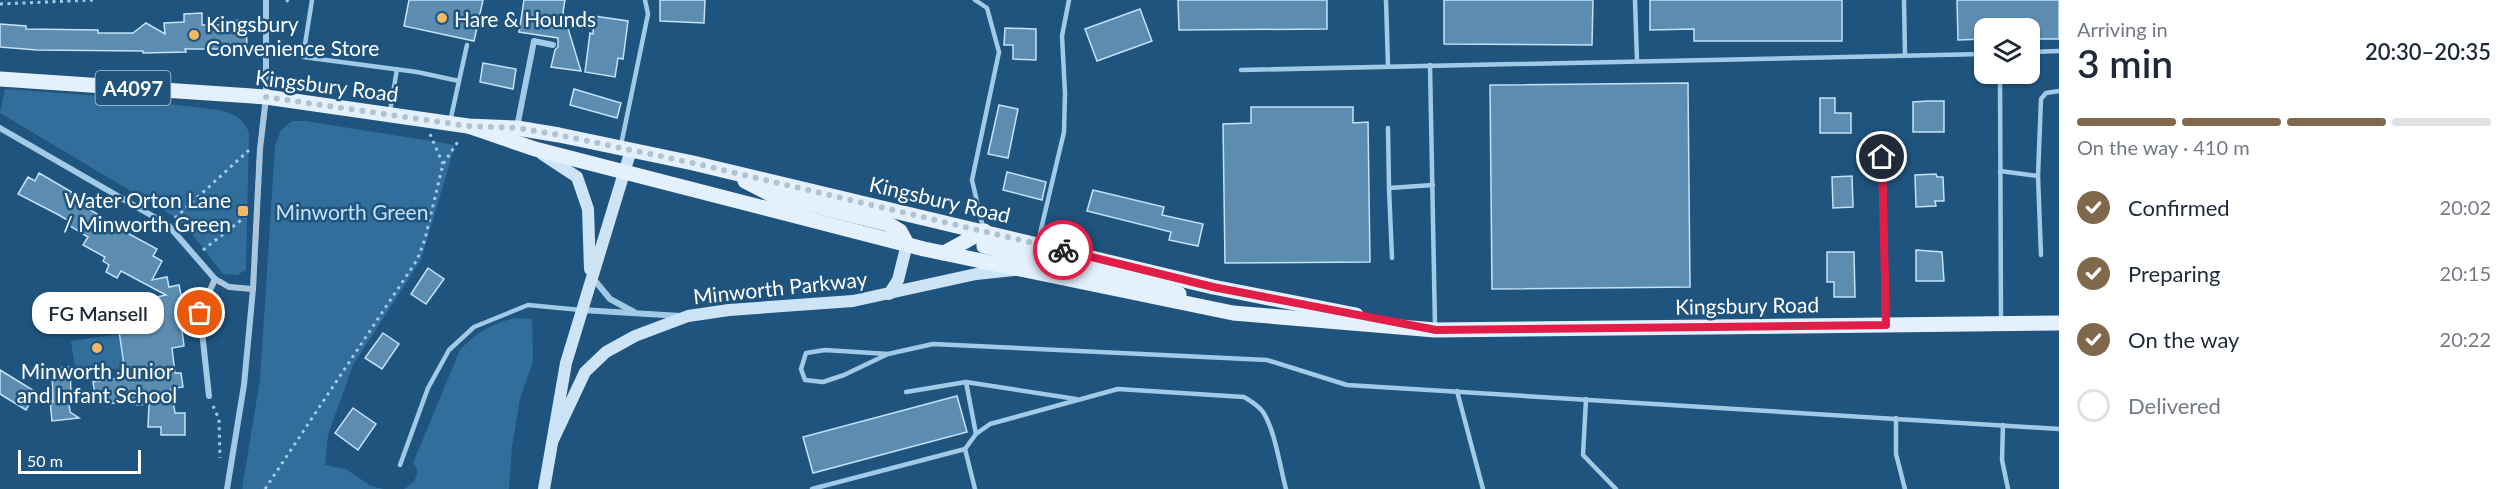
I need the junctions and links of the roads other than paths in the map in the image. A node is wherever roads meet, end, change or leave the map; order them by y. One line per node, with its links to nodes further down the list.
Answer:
1 (266, 0): 24 (street)
2 (312, 0): 18 (lane)
3 (645, 0): 31 (lane)
4 (975, 0): 40 (lane)
5 (1069, 0): 42 (lane)
6 (1386, 0): 17 (lane)
7 (1635, 0): 15 (lane)
8 (1904, 0): 14 (lane)
9 (467, 45): 21 (lane)
10 (553, 45): 29 (street)
11 (2059, 51): 12 (lane)
12 (2040, 52)
13 (1974, 54): 14 (lane)
14 (1905, 55): 15 (lane)
15 (1637, 61): 16 (lane)
16 (1430, 65): 17 (lane); 38 (lane)
17 (1388, 66): 19 (lane)
18 (397, 69): 21 (lane); 25 (lane)
19 (1241, 70)
20 (0, 79): 24 (main road, Kingsbury Road / A4097)
21 (459, 81): 26 (lane)
22 (2000, 84): 36 (lane)
23 (2059, 91): 37 (lane)
24 (266, 97): 25 (main road, Kingsbury Road / A4097); 49 (street)
25 (390, 114): 26 (main road, Kingsbury Road / A4097)
26 (450, 123): 27 (main road, Kingsbury Road / A4097)
27 (468, 126): 29 (main road, Kingsbury Road / A4097); 32 (main road, Kingsbury Road / A4097)
28 (0, 128): 48 (street)
29 (517, 128): 31 (main road, Kingsbury Road / A4097)
30 (1388, 128): 39 (lane)
31 (626, 148): 34 (street, Minworth Parkway); 35 (main road, Kingsbury Road / A4097)
32 (535, 149): 34 (main road, Kingsbury Road / A4097); 47 (street, Minworth Parkway)
33 (1882, 157): 57 (street)
34 (623, 171): 41 (main road, Kingsbury Road / A4097); 47 (street, Minworth Parkway)
35 (727, 171): 40 (main road, Kingsbury Road / A4097); 41 (main road)
36 (2000, 171): 37 (lane); 56 (lane)
37 (2038, 176): 44 (lane)
38 (1433, 185): 39 (lane); 58 (lane)
39 (1389, 188): 45 (lane)
40 (984, 231): 42 (main road, Kingsbury Road / A4097); 43 (main road); 52 (main road)
41 (907, 244): 43 (main road, Kingsbury Road / A4097); 50 (street, Minworth Parkway)
42 (1038, 244): 58 (main road, Kingsbury Road / A4097)
43 (944, 253): 46 (main road, Kingsbury Road / A4097)
44 (2041, 255)
45 (1392, 258)
46 (1020, 270): 50 (street, Minworth Parkway); 52 (main road, Kingsbury Road / A4097)
47 (591, 276): 51 (street, Minworth Parkway); 53 (street)
48 (215, 279): 49 (street); 63 (street)
49 (253, 289): 73 (street)
50 (889, 294): 54 (street, Minworth Parkway)
51 (582, 310): 53 (street); 70 (street, Minworth Parkway); 72 (lane)
52 (1233, 313): 58 (main road, Kingsbury Road / A4097)
53 (637, 314): 54 (street)
54 (687, 316): 70 (street, Minworth Parkway)
55 (2059, 323): 56 (main road, Kingsbury Road / A4097)
56 (2001, 324): 57 (main road, Kingsbury Road / A4097)
57 (1886, 325): 58 (main road, Kingsbury Road / A4097)
58 (1436, 330)
59 (888, 354): 59 (lane); 61 (lane)
60 (966, 382): 62 (lane); 65 (lane); 69 (lane)
61 (1457, 391): 64 (lane); 78 (lane)
62 (906, 392)
63 (209, 396)
64 (1586, 399): 66 (lane); 79 (lane)
65 (1081, 400): 69 (lane); 77 (lane)
66 (1896, 418): 67 (lane); 80 (lane)
67 (2003, 425): 68 (lane); 81 (lane)
68 (2059, 429)
69 (976, 434): 71 (lane)
70 (553, 440): 74 (street, Minworth Parkway)
71 (965, 449): 75 (lane); 76 (lane)
72 (399, 465)
73 (227, 489)
74 (544, 489)
75 (812, 489)
76 (975, 489)
77 (1286, 489)
78 (1483, 489)
79 (1617, 489)
80 (1905, 489)
81 (2008, 489)

